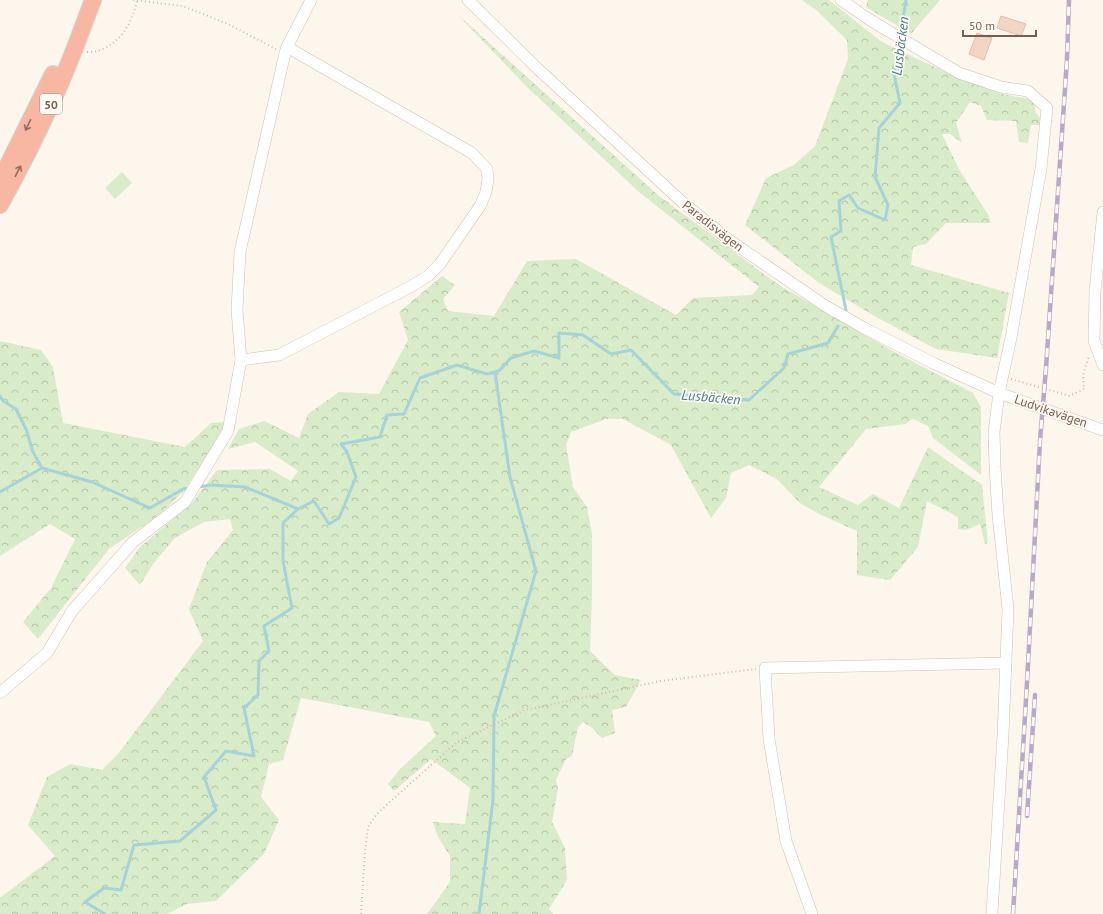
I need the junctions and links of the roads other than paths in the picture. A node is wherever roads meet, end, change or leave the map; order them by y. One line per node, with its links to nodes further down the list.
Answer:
1 (83, 0): 7 (highway, 50, one-way to 7)
2 (93, 0): 8 (highway, 50, one-way to 2)
3 (311, 0): 6 (street)
4 (468, 0): 12 (street, Paradisvägen)
5 (841, 0): 12 (street)
6 (286, 50): 10 (street); 10 (street)
7 (0, 181)
8 (0, 205)
9 (1103, 212): 11 (street)
10 (241, 360): 15 (street)
11 (1103, 365)
12 (999, 393): 13 (street, Ludvikavägen); 14 (street)
13 (1103, 430)
14 (1006, 663): 16 (street); 17 (street)
15 (0, 693)
16 (812, 914)
17 (992, 914)

